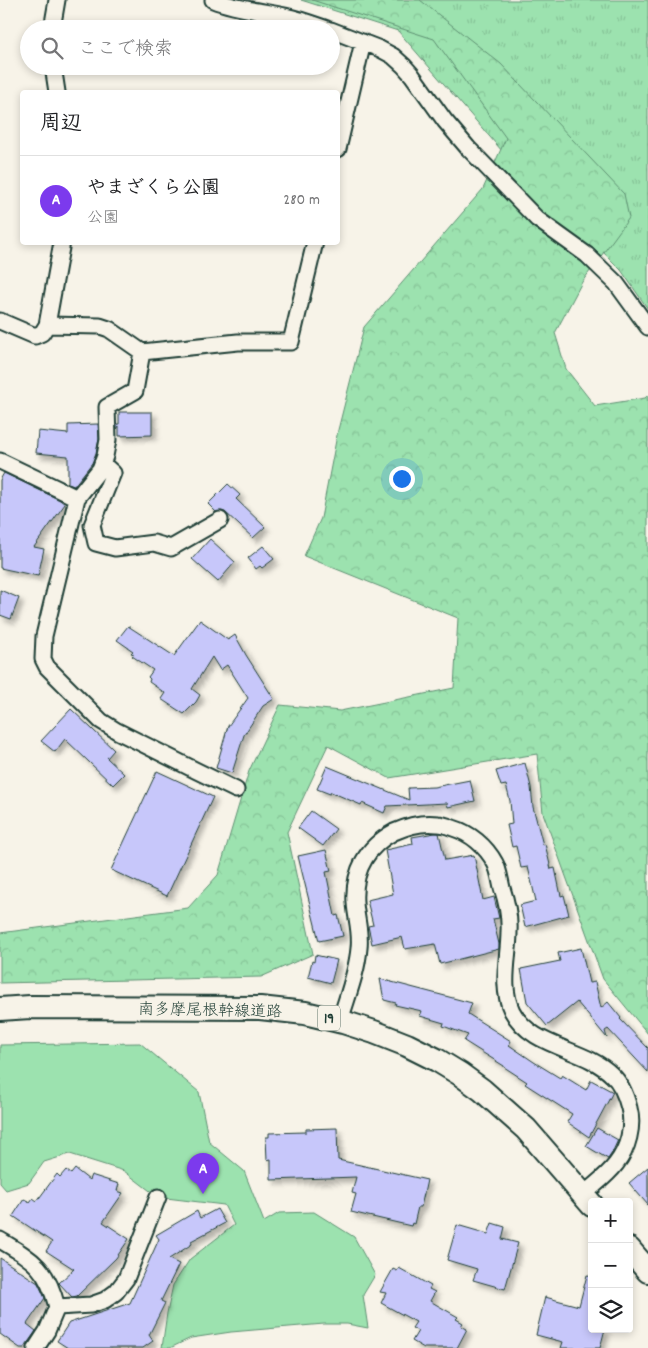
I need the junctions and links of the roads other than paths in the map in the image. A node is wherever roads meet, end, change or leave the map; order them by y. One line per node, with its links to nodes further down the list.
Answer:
1 (57, 0): 3 (street)
2 (213, 0): 4 (street)
3 (54, 20)
4 (301, 20)
5 (340, 33): 6 (street)
6 (362, 42): 9 (street); 14 (street)
7 (54, 75): 8 (street)
8 (57, 90)
9 (340, 140)
10 (61, 245): 13 (street)
11 (314, 245): 15 (street)
12 (0, 321): 13 (street)
13 (47, 325): 15 (street)
14 (648, 327)
15 (142, 352): 17 (street)
16 (0, 461): 18 (street)
17 (102, 462): 18 (street); 19 (street)
18 (77, 498): 20 (street)
19 (220, 520)
20 (236, 790)
21 (0, 1009): 22 (main road, 南多摩尾根幹線道路 / 19)
22 (340, 1021): 24 (main road, 南多摩尾根幹線道路 / 19); 24 (street)
23 (158, 1197): 28 (street)
24 (587, 1200)
25 (0, 1240): 28 (street)
26 (633, 1254): 27 (main road)
27 (648, 1271)
28 (57, 1307): 29 (street)
29 (36, 1348)

